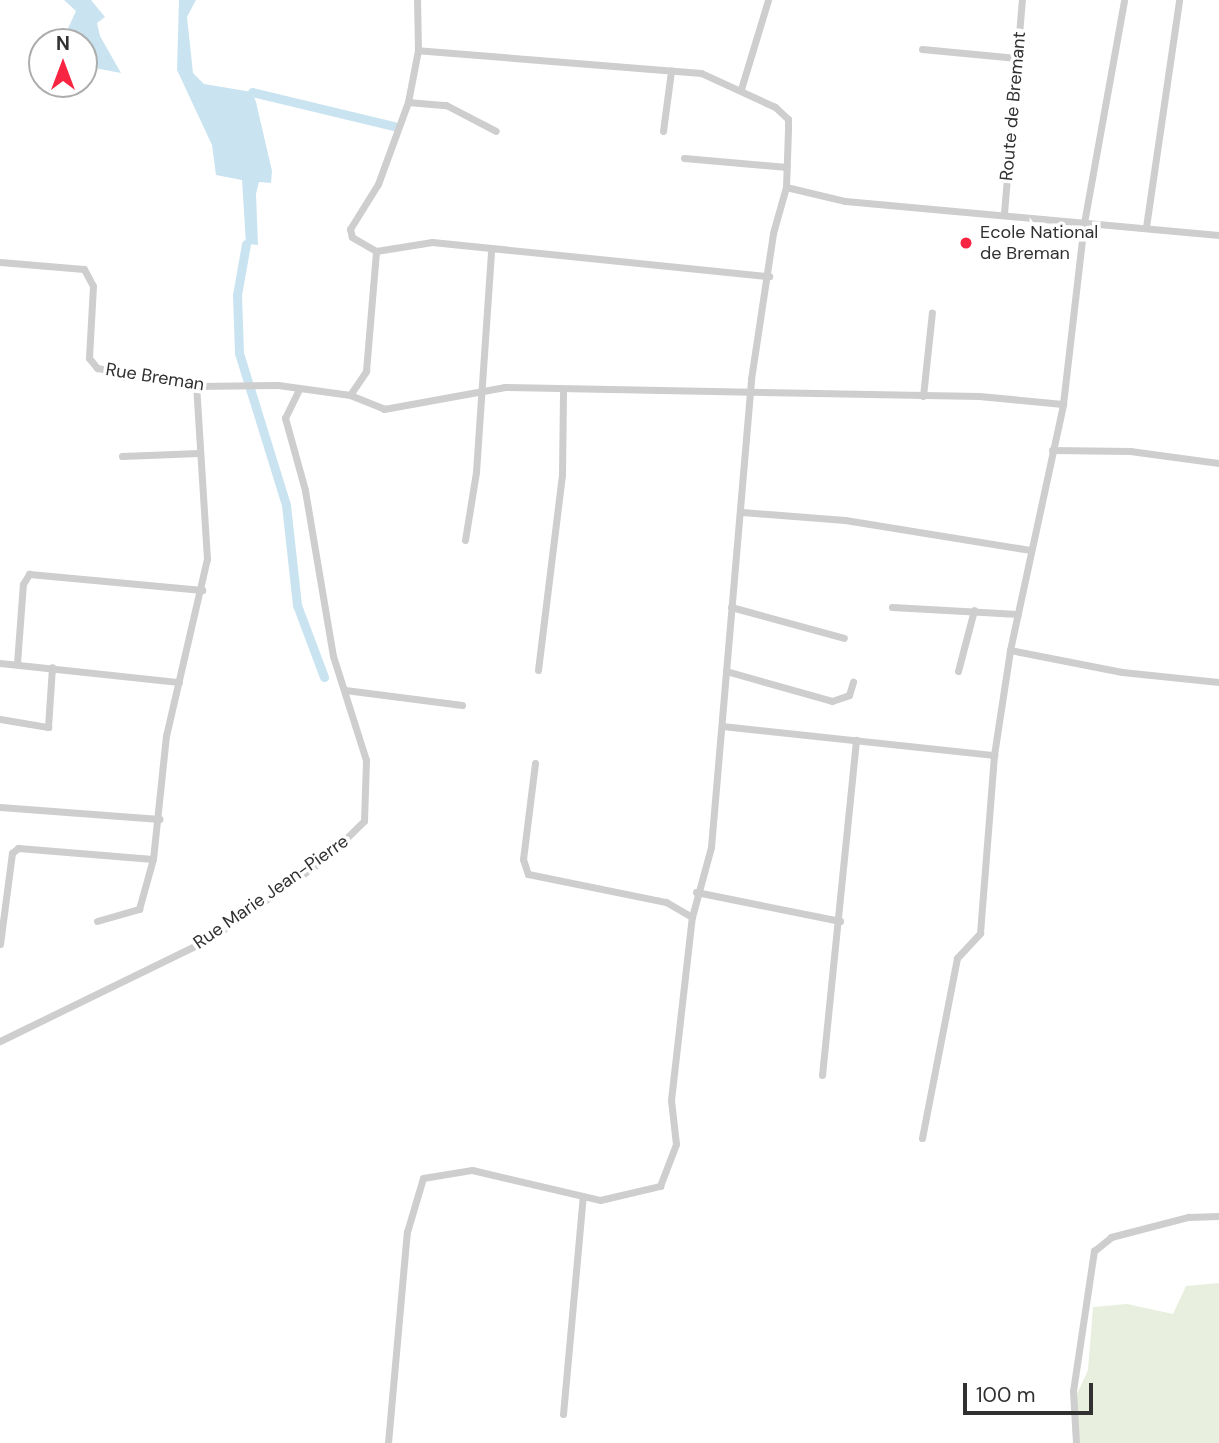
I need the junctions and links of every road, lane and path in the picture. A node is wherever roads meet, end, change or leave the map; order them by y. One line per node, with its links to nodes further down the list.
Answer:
1 (417, 0): 7 (street)
2 (768, 0): 10 (street)
3 (1022, 0): 8 (street, Route de Bremant)
4 (1124, 0): 18 (street)
5 (1179, 0): 19 (street)
6 (922, 49): 8 (street)
7 (418, 50): 9 (street); 11 (street)
8 (1017, 58): 17 (street, Route de Bremant)
9 (671, 71): 10 (street); 13 (street)
10 (741, 89): 15 (street)
11 (408, 102): 12 (street); 21 (street)
12 (496, 131)
13 (663, 131)
14 (684, 159): 15 (street)
15 (787, 167): 16 (street)
16 (786, 187): 17 (street); 24 (street)
17 (1004, 213): 18 (street)
18 (1084, 223): 19 (street); 33 (street)
19 (1146, 227): 20 (street)
20 (1219, 235)
21 (376, 251): 22 (street); 31 (street)
22 (491, 251): 24 (street); 30 (street)
23 (0, 262): 26 (street, Rue Breman)
24 (769, 276): 29 (street)
25 (932, 312): 32 (street)
26 (196, 386): 27 (street, Rue Breman); 35 (street)
27 (298, 391): 31 (street, Rue Breman); 57 (street, Rue Marie Jean-Pierre)
28 (563, 391): 29 (street, Rue Breman); 30 (street, Rue Breman); 51 (street)
29 (752, 392): 32 (street, Rue Breman); 38 (street)
30 (477, 394): 31 (street, Rue Breman); 39 (street)
31 (350, 395)
32 (923, 396): 33 (street, Rue Breman)
33 (1063, 404): 34 (street)
34 (1052, 450): 37 (street); 40 (street)
35 (198, 453): 36 (street); 41 (street)
36 (122, 456)
37 (1219, 463)
38 (742, 512): 40 (street); 42 (street)
39 (465, 540)
40 (1030, 550): 45 (street)
41 (202, 590): 49 (street); 54 (street)
42 (731, 607): 46 (street); 52 (street)
43 (892, 607): 44 (street)
44 (974, 610): 45 (street); 53 (street)
45 (1018, 614): 47 (street)
46 (844, 638)
47 (1010, 650): 56 (street); 62 (street)
48 (0, 663): 49 (street)
49 (17, 663): 50 (street)
50 (52, 667): 54 (street); 59 (street)
51 (538, 670)
52 (726, 671): 55 (street); 60 (street)
53 (958, 671)
54 (179, 682): 65 (street)
55 (853, 682)
56 (1219, 682)
57 (345, 690): 58 (street); 72 (street, Rue Marie Jean-Pierre)
58 (462, 705)
59 (0, 719)
60 (722, 726): 61 (street); 67 (street)
61 (856, 740): 62 (street); 70 (street)
62 (994, 755): 74 (street)
63 (535, 763): 68 (street)
64 (0, 807): 65 (street)
65 (160, 818): 66 (street)
66 (153, 859): 69 (street); 71 (street)
67 (696, 892): 68 (street); 70 (street)
68 (692, 916): 75 (street)
69 (97, 921)
70 (840, 921): 73 (street)
71 (0, 944)
72 (0, 1041)
73 (822, 1075)
74 (922, 1138)
75 (583, 1196): 77 (street); 78 (street)
76 (1219, 1216): 79 (street)
77 (563, 1413)
78 (388, 1443)
79 (1076, 1443)

